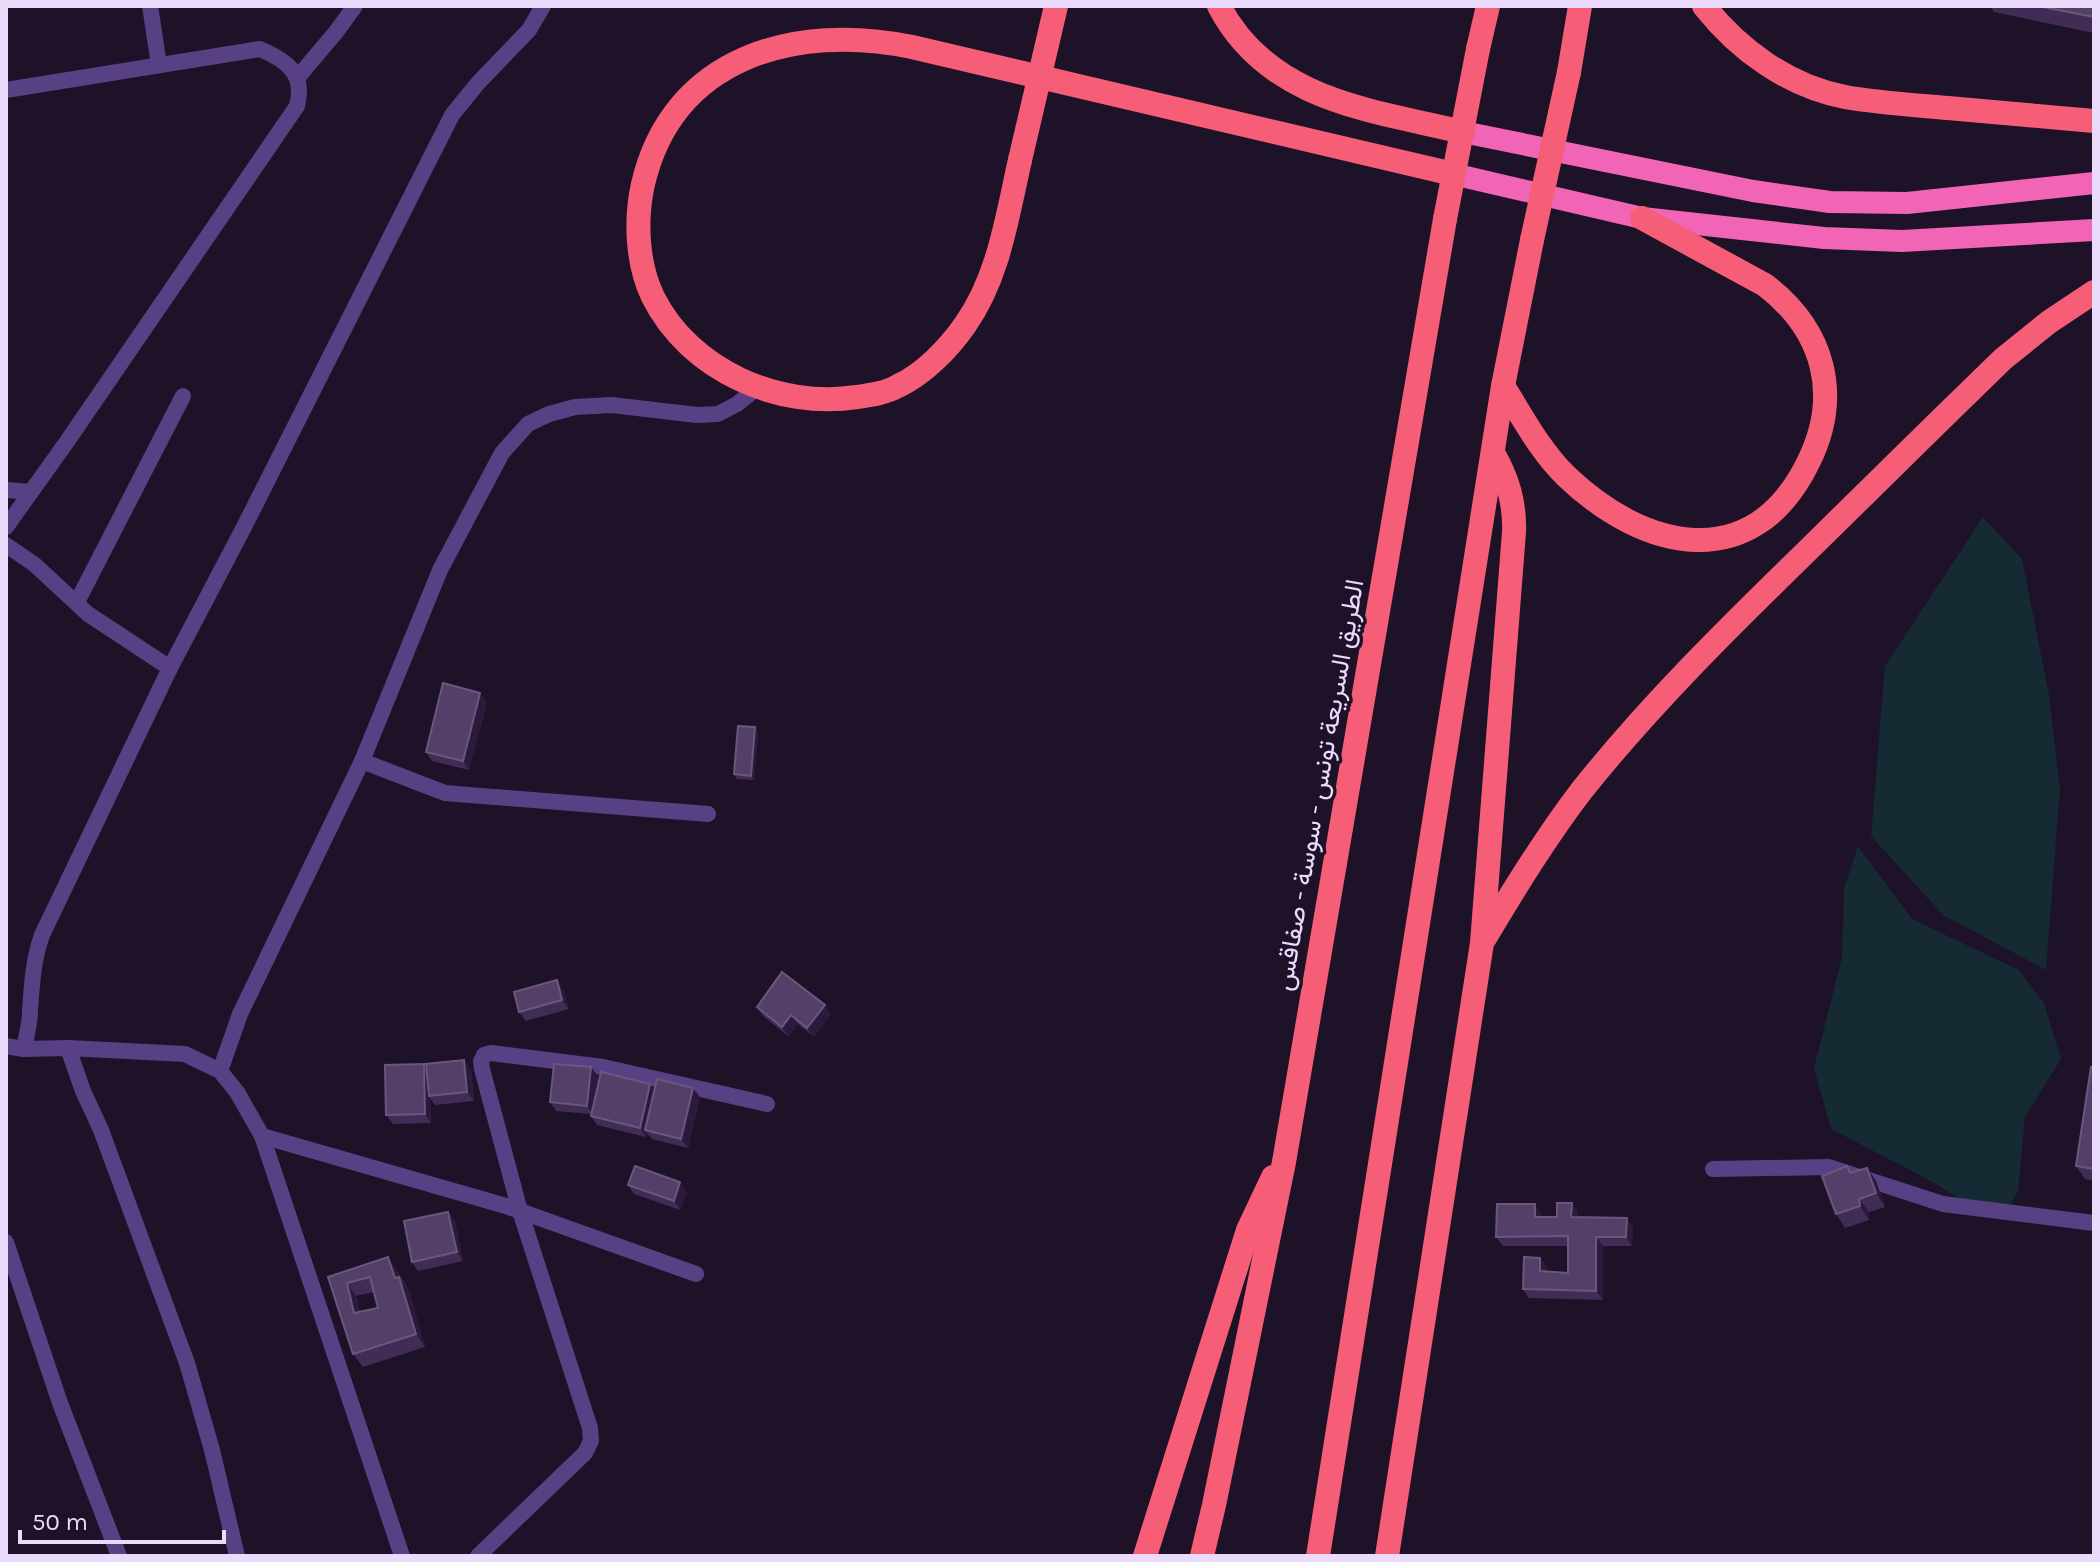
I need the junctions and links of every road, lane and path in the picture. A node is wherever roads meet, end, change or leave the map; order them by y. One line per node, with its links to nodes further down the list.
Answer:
1 (150, 6): 9 (street)
2 (355, 6): 10 (street)
3 (543, 6): 28 (street)
4 (1056, 6): 20 (highway, bridge)
5 (1219, 6): 13 (highway)
6 (1488, 6): 38 (highway, الطريق السريعة تونس - سوسة - صفاقس, bridge)
7 (1580, 6): 19 (highway, bridge)
8 (1704, 6): 12 (highway)
9 (159, 65): 10 (street); 11 (street)
10 (298, 77): 24 (street)
11 (6, 90)
12 (2094, 121)
13 (1463, 132): 15 (highway)
14 (1453, 174): 16 (highway); 20 (highway)
15 (2094, 183)
16 (1642, 218): 17 (highway); 19 (highway)
17 (2094, 230)
18 (2094, 292): 31 (highway)
19 (1503, 386): 22 (highway)
20 (757, 388): 29 (street)
21 (183, 396): 27 (street)
22 (1493, 453): 31 (highway); 50 (highway)
23 (6, 490): 24 (street)
24 (31, 492): 25 (street)
25 (6, 527)
26 (6, 545): 27 (street)
27 (77, 602): 28 (street)
28 (170, 668): 34 (street)
29 (362, 761): 30 (street); 35 (street)
30 (708, 814)
31 (1482, 943): 51 (highway)
32 (6, 1046): 34 (street)
33 (68, 1048): 34 (street); 35 (street); 45 (street)
34 (24, 1049)
35 (220, 1071): 37 (street)
36 (767, 1104): 40 (street)
37 (262, 1136): 40 (street); 46 (street)
38 (1284, 1162): 48 (highway, الطريق السريعة تونس - سوسة - صفاقس); 49 (highway)
39 (1713, 1169): 41 (street)
40 (520, 1211): 43 (street); 47 (street)
41 (2094, 1223)
42 (6, 1242): 44 (street)
43 (696, 1274)
44 (119, 1556)
45 (237, 1556)
46 (402, 1556)
47 (478, 1556)
48 (1145, 1556)
49 (1202, 1556)
50 (1318, 1556)
51 (1387, 1556)

